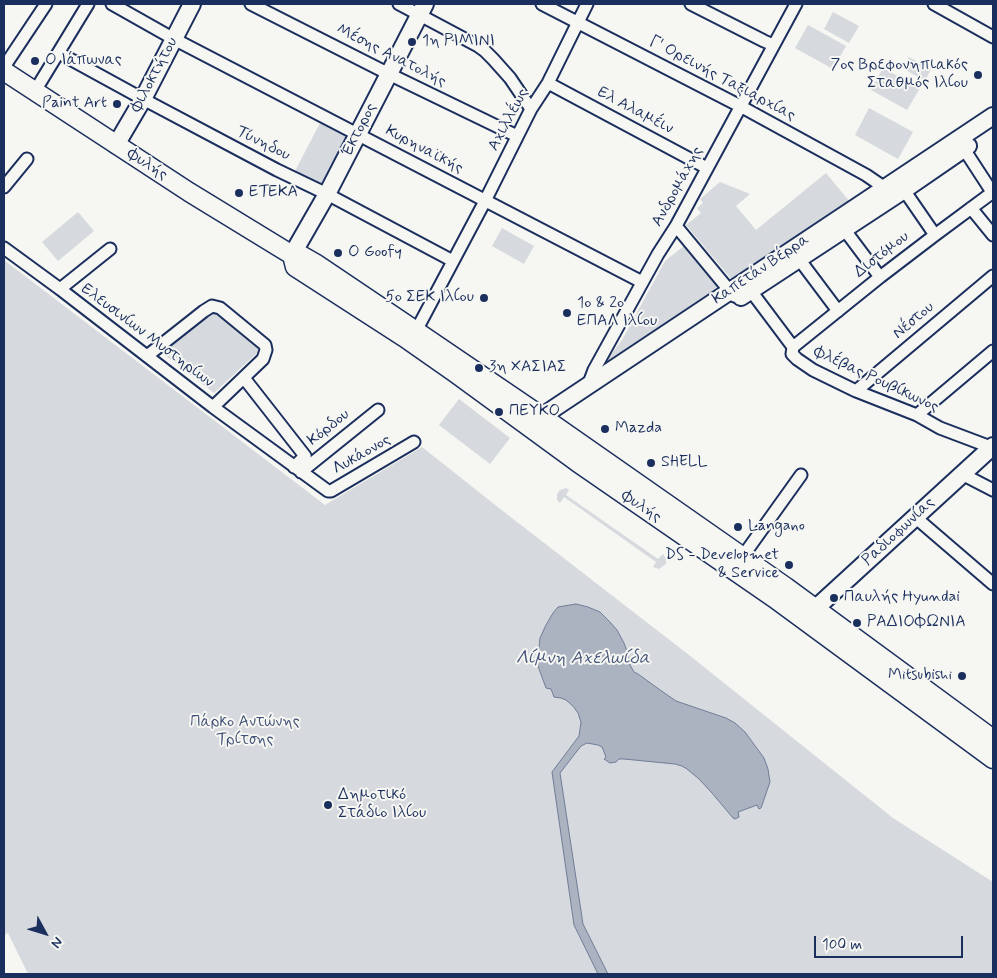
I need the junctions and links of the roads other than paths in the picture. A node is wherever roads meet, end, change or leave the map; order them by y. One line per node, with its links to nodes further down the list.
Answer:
1 (46, 4): 18 (street)
2 (88, 4): 17 (street)
3 (112, 4): 15 (street, Κυρηναϊκής)
4 (192, 4): 15 (street, Φιλοκτήτου)
5 (251, 4): 20 (street, Μέσης Ανατολής)
6 (399, 4): 12 (street)
7 (542, 4): 13 (street, Γ' Ορεινής Ταξιαρχίας)
8 (587, 4): 13 (street, Αχιλλέως)
9 (691, 4): 16 (street)
10 (796, 4): 16 (street, Ανδρομάχης)
11 (934, 4): 14 (street)
12 (422, 9): 20 (street, Έκτορος); 25 (street)
13 (578, 22): 21 (street, Αχιλλέως); 24 (street, Γ' Ορεινής Ταξιαρχίας)
14 (993, 37)
15 (174, 39): 23 (street, Φιλοκτήτου); 28 (street, Κυρηναϊκής)
16 (773, 45): 24 (street, Ανδρομάχης)
17 (59, 53): 22 (street); 23 (street, Τύνηδου)
18 (4, 67)
19 (4, 71): 22 (main road, Φυλής)
20 (388, 74): 28 (street, Έκτορος); 29 (street, Μέσης Ανατολής)
21 (548, 83): 25 (street, Αχιλλέως); 33 (street, Ελ Αλαμέιν)
22 (35, 91): 30 (main road, Φυλής)
23 (143, 99): 30 (street, Φιλοκτήτου); 38 (street, Τύνηδου)
24 (740, 106): 33 (street, Ανδρομάχης); 35 (street, Γ' Ορεινής Ταξιαρχίας)
25 (531, 109): 29 (street, Αχιλλέως)
26 (993, 116): 35 (street, Καπετάν Βέρρα)
27 (993, 129): 31 (street, Καπετάν Βέρρα)
28 (358, 134): 38 (street, Έκτορος); 39 (street, Κυρηναϊκής)
29 (517, 136): 39 (street, Αχιλλέως)
30 (116, 145): 47 (main road, Φυλής)
31 (964, 149): 36 (street, Καπετάν Βέρρα); 37 (street)
32 (27, 159): 34 (street)
33 (707, 168): 41 (street, Ανδρομάχης)
34 (4, 187)
35 (885, 188): 55 (street, Καπετάν Βέρρα)
36 (904, 190): 42 (street, Καπετάν Βέρρα); 43 (street)
37 (993, 192): 40 (street, Διστόμου)
38 (327, 194): 47 (street, Έκτορος); 49 (street, Τύνηδου)
39 (485, 201): 49 (street, Αχιλλέως); 52 (street, Κυρηναϊκής)
40 (971, 208): 43 (street, Διστόμου); 44 (street)
41 (676, 226): 52 (street, Ανδρομάχης); 55 (street)
42 (844, 229): 48 (street, Καπετάν Βέρρα); 51 (street)
43 (935, 234): 51 (street, Διστόμου)
44 (993, 235)
45 (4, 248): 53 (street, Ελευσινίων Μυστηρίων)
46 (110, 248): 53 (street)
47 (292, 255): 58 (main road, Φυλής); 68 (main road, Φυλής)
48 (799, 259): 54 (street, Καπετάν Βέρρα); 56 (street)
49 (453, 261): 58 (street, Αχιλλέως)
50 (993, 276): 64 (street, Νέστου)
51 (880, 277): 56 (street, Διστόμου)
52 (642, 282): 63 (street, Ανδρομάχης)
53 (60, 289): 61 (street, Ελευσινίων Μυστηρίων)
54 (750, 290): 55 (street, Καπετάν Βέρρα); 59 (street, Φλέβας Ρουβίκωνος)
55 (727, 299): 57 (street, Καπετάν Βέρρα)
56 (838, 311): 59 (street, Διστόμου)
57 (701, 317): 63 (street, Καπετάν Βέρρα); 68 (street, Καπετάν Βέρρα)
58 (416, 331): 68 (main road, Φυλής)
59 (793, 347): 64 (street, Φλέβας Ρουβίκωνος)
60 (993, 351): 67 (street)
61 (147, 356): 62 (street); 65 (street, Ελευσινίων Μυστηρίων)
62 (244, 378): 65 (street); 69 (street)
63 (588, 386): 68 (street, Καπετάν Βέρρα)
64 (856, 391): 67 (street, Φλέβας Ρουβίκωνος)
65 (213, 407): 72 (street, Ελευσινίων Μυστηρίων)
66 (378, 410): 73 (street, Κόρδου)
67 (917, 415): 71 (street, Φλέβας Ρουβίκωνος)
68 (544, 428): 79 (main road, Φυλής); 81 (main road, Φυλής)
69 (287, 433): 72 (street); 73 (street)
70 (414, 442): 76 (street, Λυκάονος)
71 (993, 447): 74 (street, Ραδιοφωνίας)
72 (271, 450): 73 (street, Ελευσινίων Μυστηρίων)
73 (298, 470): 76 (street, Ελευσινίων Μυστηρίων)
74 (962, 474): 77 (street); 78 (street, Ραδιοφωνίας)
75 (800, 475): 79 (street)
76 (324, 490)
77 (993, 490)
78 (915, 517): 80 (street); 81 (street, Ραδιοφωνίας)
79 (743, 556): 81 (main road, Φυλής)
80 (993, 584)
81 (811, 614): 82 (main road, Φυλής); 83 (main road, Φυλής)
82 (993, 739)
83 (993, 758)

